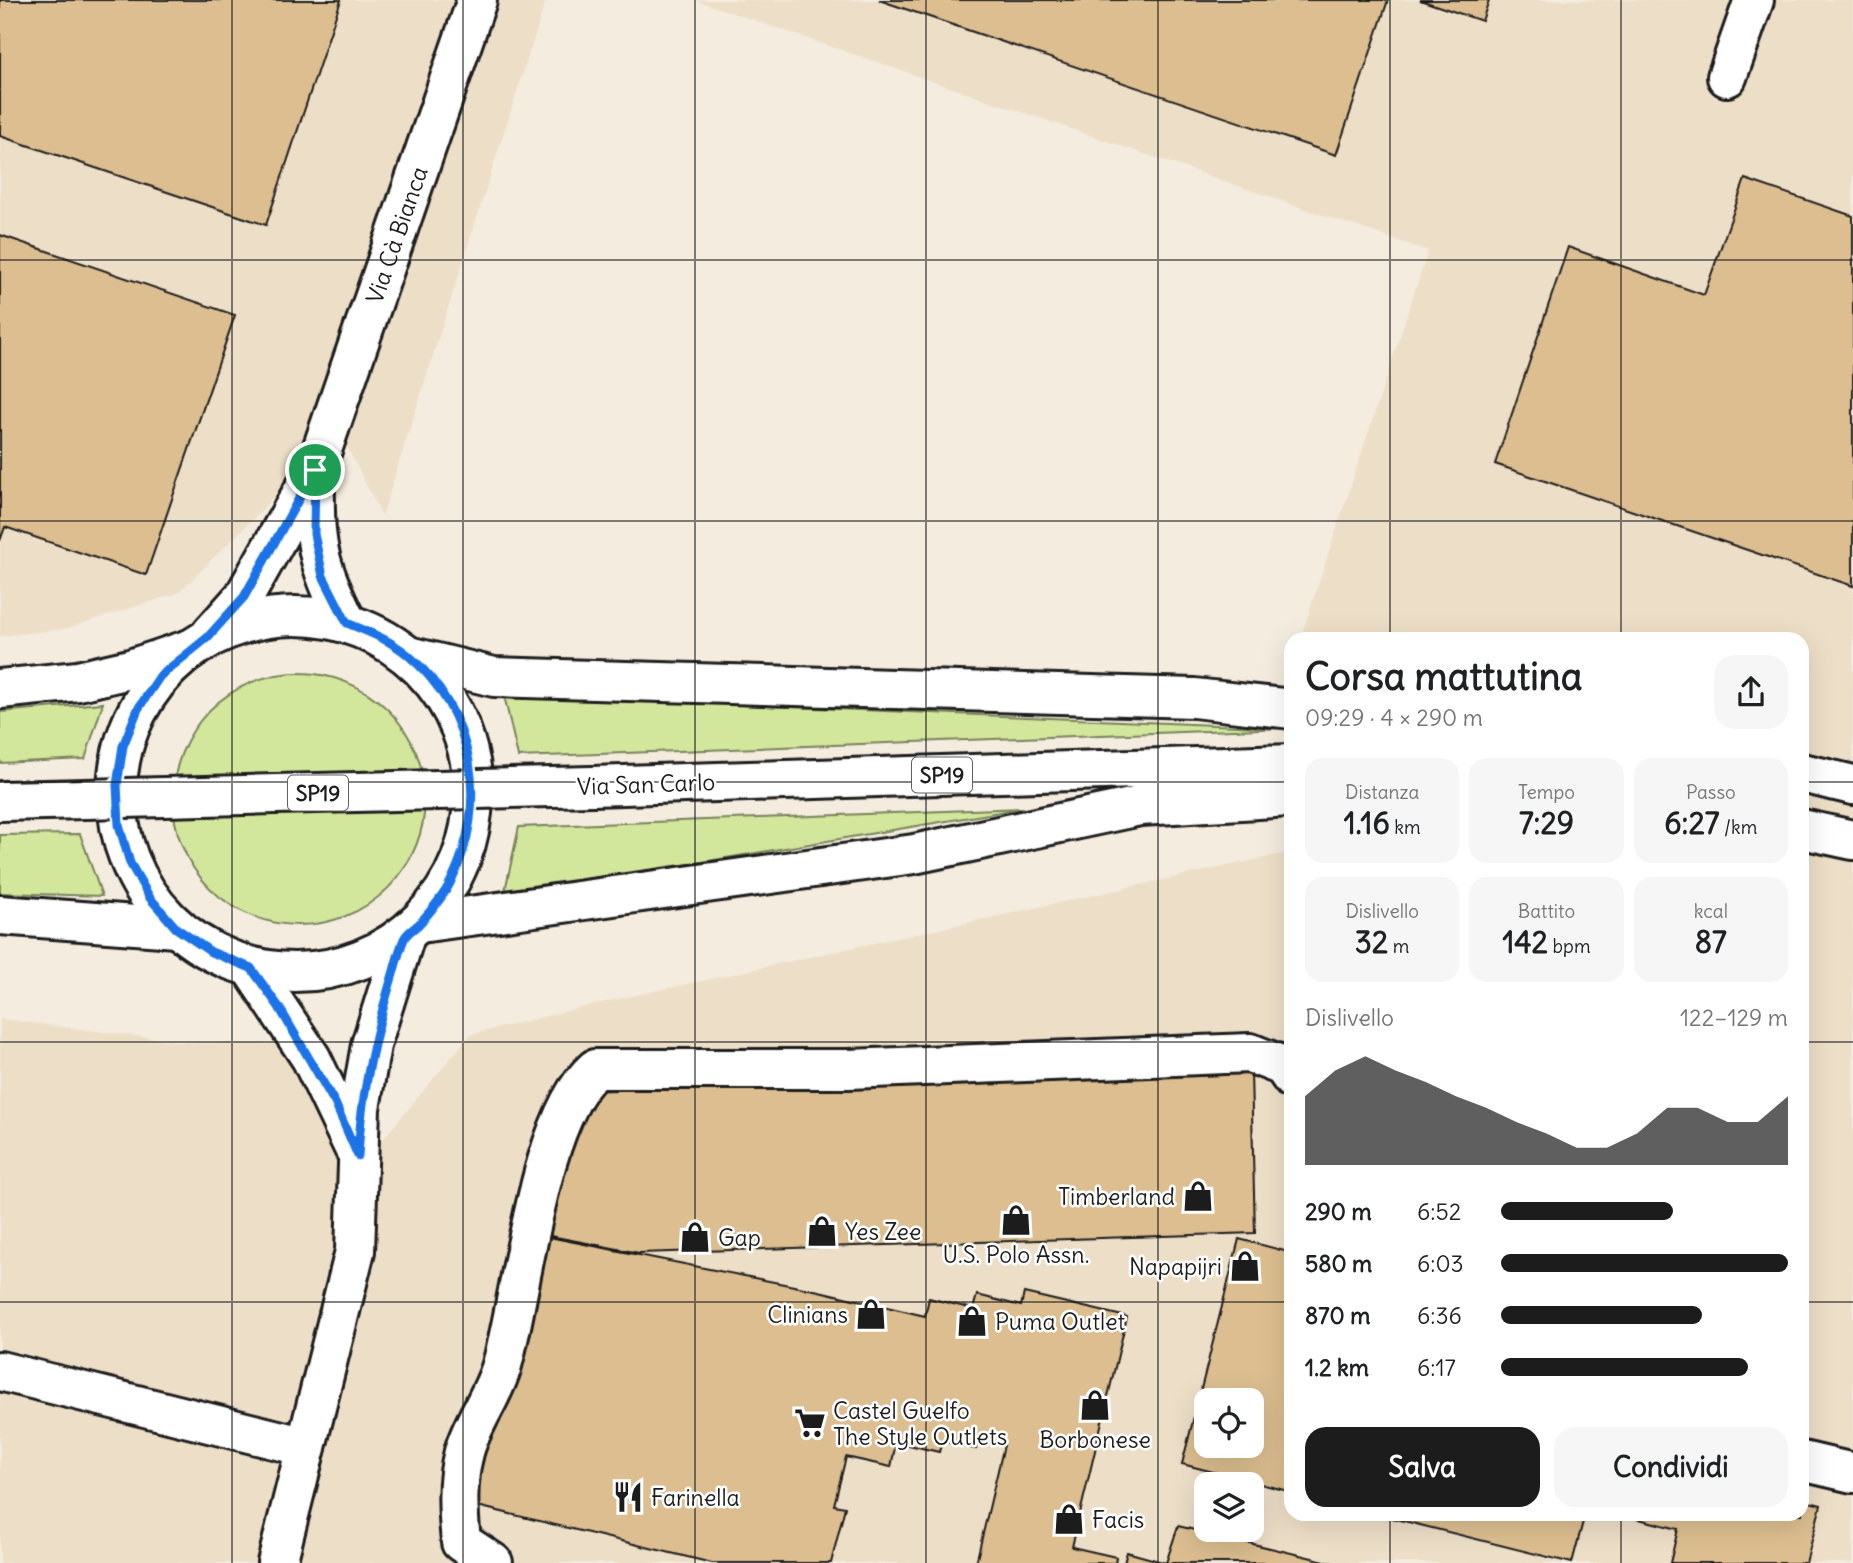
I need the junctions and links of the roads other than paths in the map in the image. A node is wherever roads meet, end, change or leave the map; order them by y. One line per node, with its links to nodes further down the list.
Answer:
1 (477, 0): 4 (main road, Via Cà Bianca)
2 (1754, 0): 3 (main road)
3 (1727, 77)
4 (315, 470): 5 (main road, Via Cà Bianca); 6 (main road, Via Cà Bianca)
5 (347, 623): 6 (main road); 7 (main road)
6 (199, 644): 8 (main road); 18 (main road)
7 (408, 656): 9 (main road); 19 (main road)
8 (0, 689)
9 (1284, 708)
10 (1284, 764): 14 (main road, Via San Carlo / SP19, bridge)
11 (1809, 775): 12 (main road)
12 (1853, 785)
13 (1284, 797): 19 (main road)
14 (0, 801)
15 (1809, 830): 16 (main road)
16 (1853, 839)
17 (0, 915): 18 (main road)
18 (176, 928): 20 (main road)
19 (412, 929): 20 (main road); 22 (main road)
20 (251, 968): 22 (main road)
21 (1284, 1067): 28 (main road)
22 (358, 1156): 24 (main road)
23 (0, 1371): 24 (main road)
24 (306, 1447): 27 (main road)
25 (1809, 1463): 26 (main road)
26 (1853, 1473)
27 (277, 1563)
28 (493, 1563)

